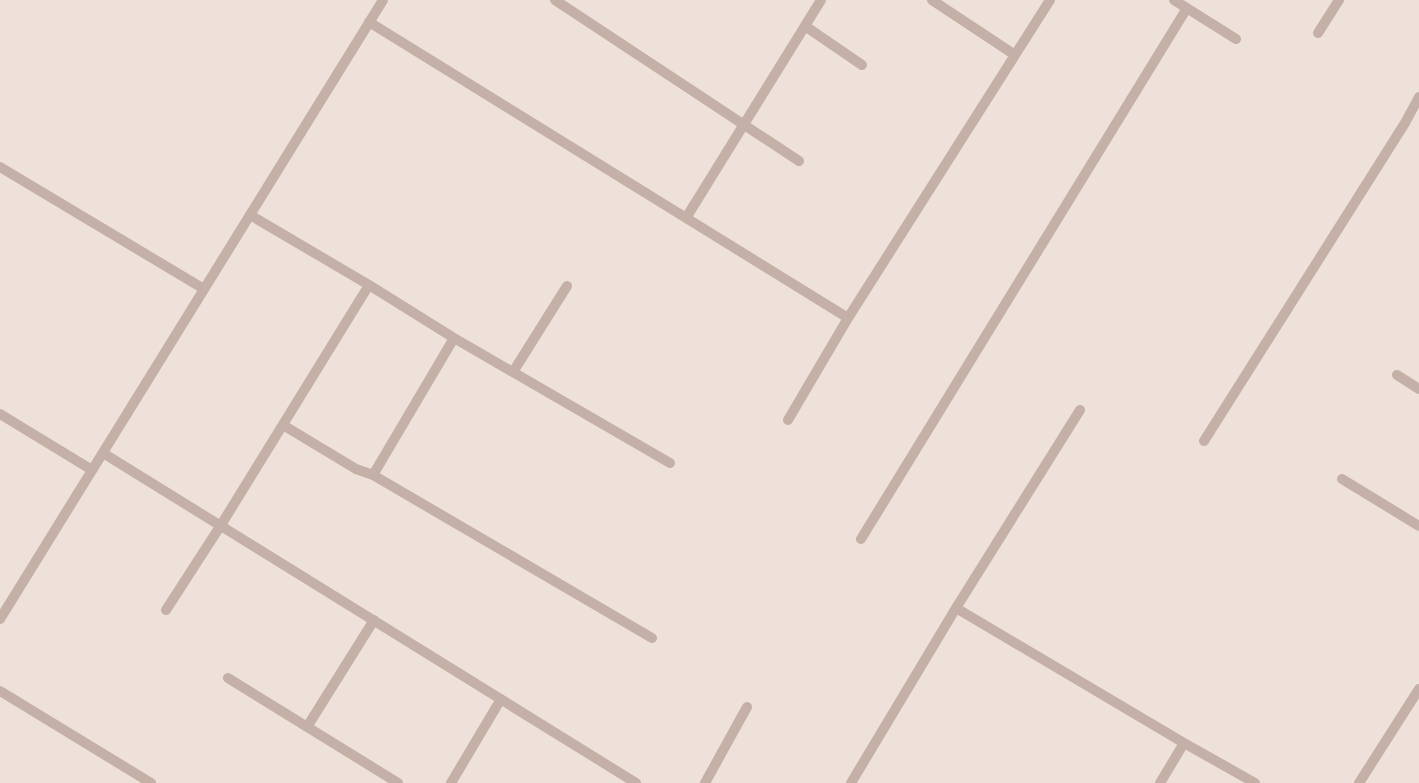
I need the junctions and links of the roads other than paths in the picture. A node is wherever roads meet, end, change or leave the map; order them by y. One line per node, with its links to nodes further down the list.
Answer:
1 (382, 0): 9 (street)
2 (555, 0): 16 (street)
3 (821, 0): 10 (street)
4 (932, 0): 13 (street)
5 (1050, 0): 13 (street)
6 (1174, 0): 8 (street)
7 (1339, 0): 11 (street)
8 (1187, 8): 12 (street); 41 (street)
9 (369, 22): 19 (street); 20 (street)
10 (805, 26): 14 (street); 16 (street)
11 (1318, 32)
12 (1236, 39)
13 (1015, 55): 24 (street)
14 (862, 65)
15 (1419, 97): 33 (street)
16 (744, 124): 17 (street); 20 (street)
17 (799, 161)
18 (0, 167): 23 (street)
19 (250, 216): 21 (street); 23 (street)
20 (686, 218): 24 (street)
21 (369, 285): 25 (street); 32 (street)
22 (567, 286): 26 (street)
23 (204, 289): 34 (street)
24 (848, 318): 31 (street)
25 (454, 338): 26 (street); 37 (street)
26 (513, 372): 35 (street)
27 (1397, 375): 28 (street)
28 (1419, 389)
29 (1080, 410): 42 (street)
30 (0, 414): 36 (street)
31 (788, 420)
32 (283, 425): 37 (street); 39 (street)
33 (1204, 441)
34 (103, 452): 36 (street); 39 (street)
35 (670, 463)
36 (92, 470): 44 (street)
37 (373, 475): 46 (street)
38 (1342, 479): 40 (street)
39 (221, 526): 43 (street); 45 (street)
40 (1419, 526)
41 (861, 539)
42 (956, 608): 53 (street); 59 (street)
43 (166, 610)
44 (0, 619)
45 (374, 620): 50 (street); 52 (street)
46 (652, 638)
47 (228, 678): 52 (street)
48 (1419, 689): 62 (street)
49 (0, 691): 54 (street)
50 (501, 699): 56 (street); 57 (street)
51 (747, 707): 58 (street)
52 (307, 727): 55 (street)
53 (1184, 743): 60 (street); 61 (street)
54 (151, 783)
55 (398, 783)
56 (451, 783)
57 (636, 783)
58 (705, 783)
59 (851, 783)
60 (1160, 783)
61 (1255, 783)
62 (1359, 783)

